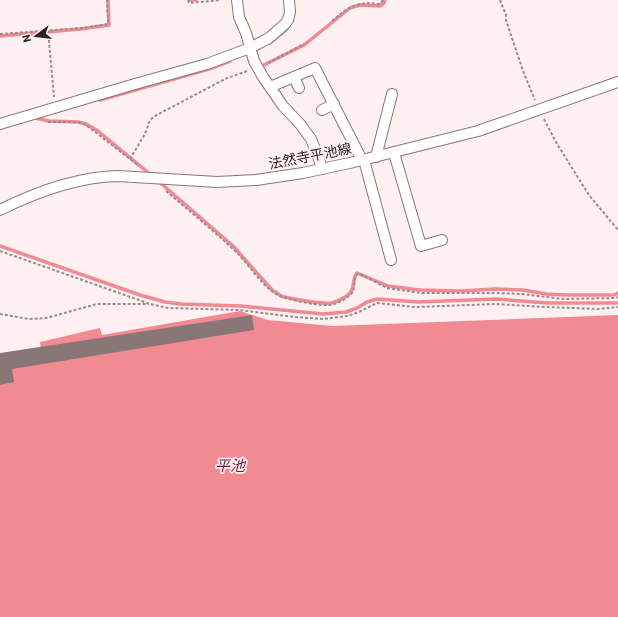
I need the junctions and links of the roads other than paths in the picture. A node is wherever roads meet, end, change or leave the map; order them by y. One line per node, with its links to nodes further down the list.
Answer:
1 (237, 0): 3 (street)
2 (289, 0): 3 (street)
3 (250, 48): 6 (street); 11 (street)
4 (294, 76): 6 (street); 7 (street); 9 (street)
5 (618, 82): 12 (street, 法然寺平池線)
6 (270, 87): 15 (street)
7 (300, 88)
8 (392, 94): 13 (street)
9 (334, 104): 10 (street); 14 (street)
10 (322, 110)
11 (0, 124)
12 (394, 152): 13 (street, 法然寺平池線); 18 (street)
13 (376, 157): 14 (street, 法然寺平池線)
14 (363, 160): 15 (street, 法然寺平池線); 20 (street)
15 (322, 169): 17 (street, 法然寺平池線)
16 (421, 207): 18 (street)
17 (0, 210)
18 (410, 210): 19 (street)
19 (442, 240)
20 (391, 260)

